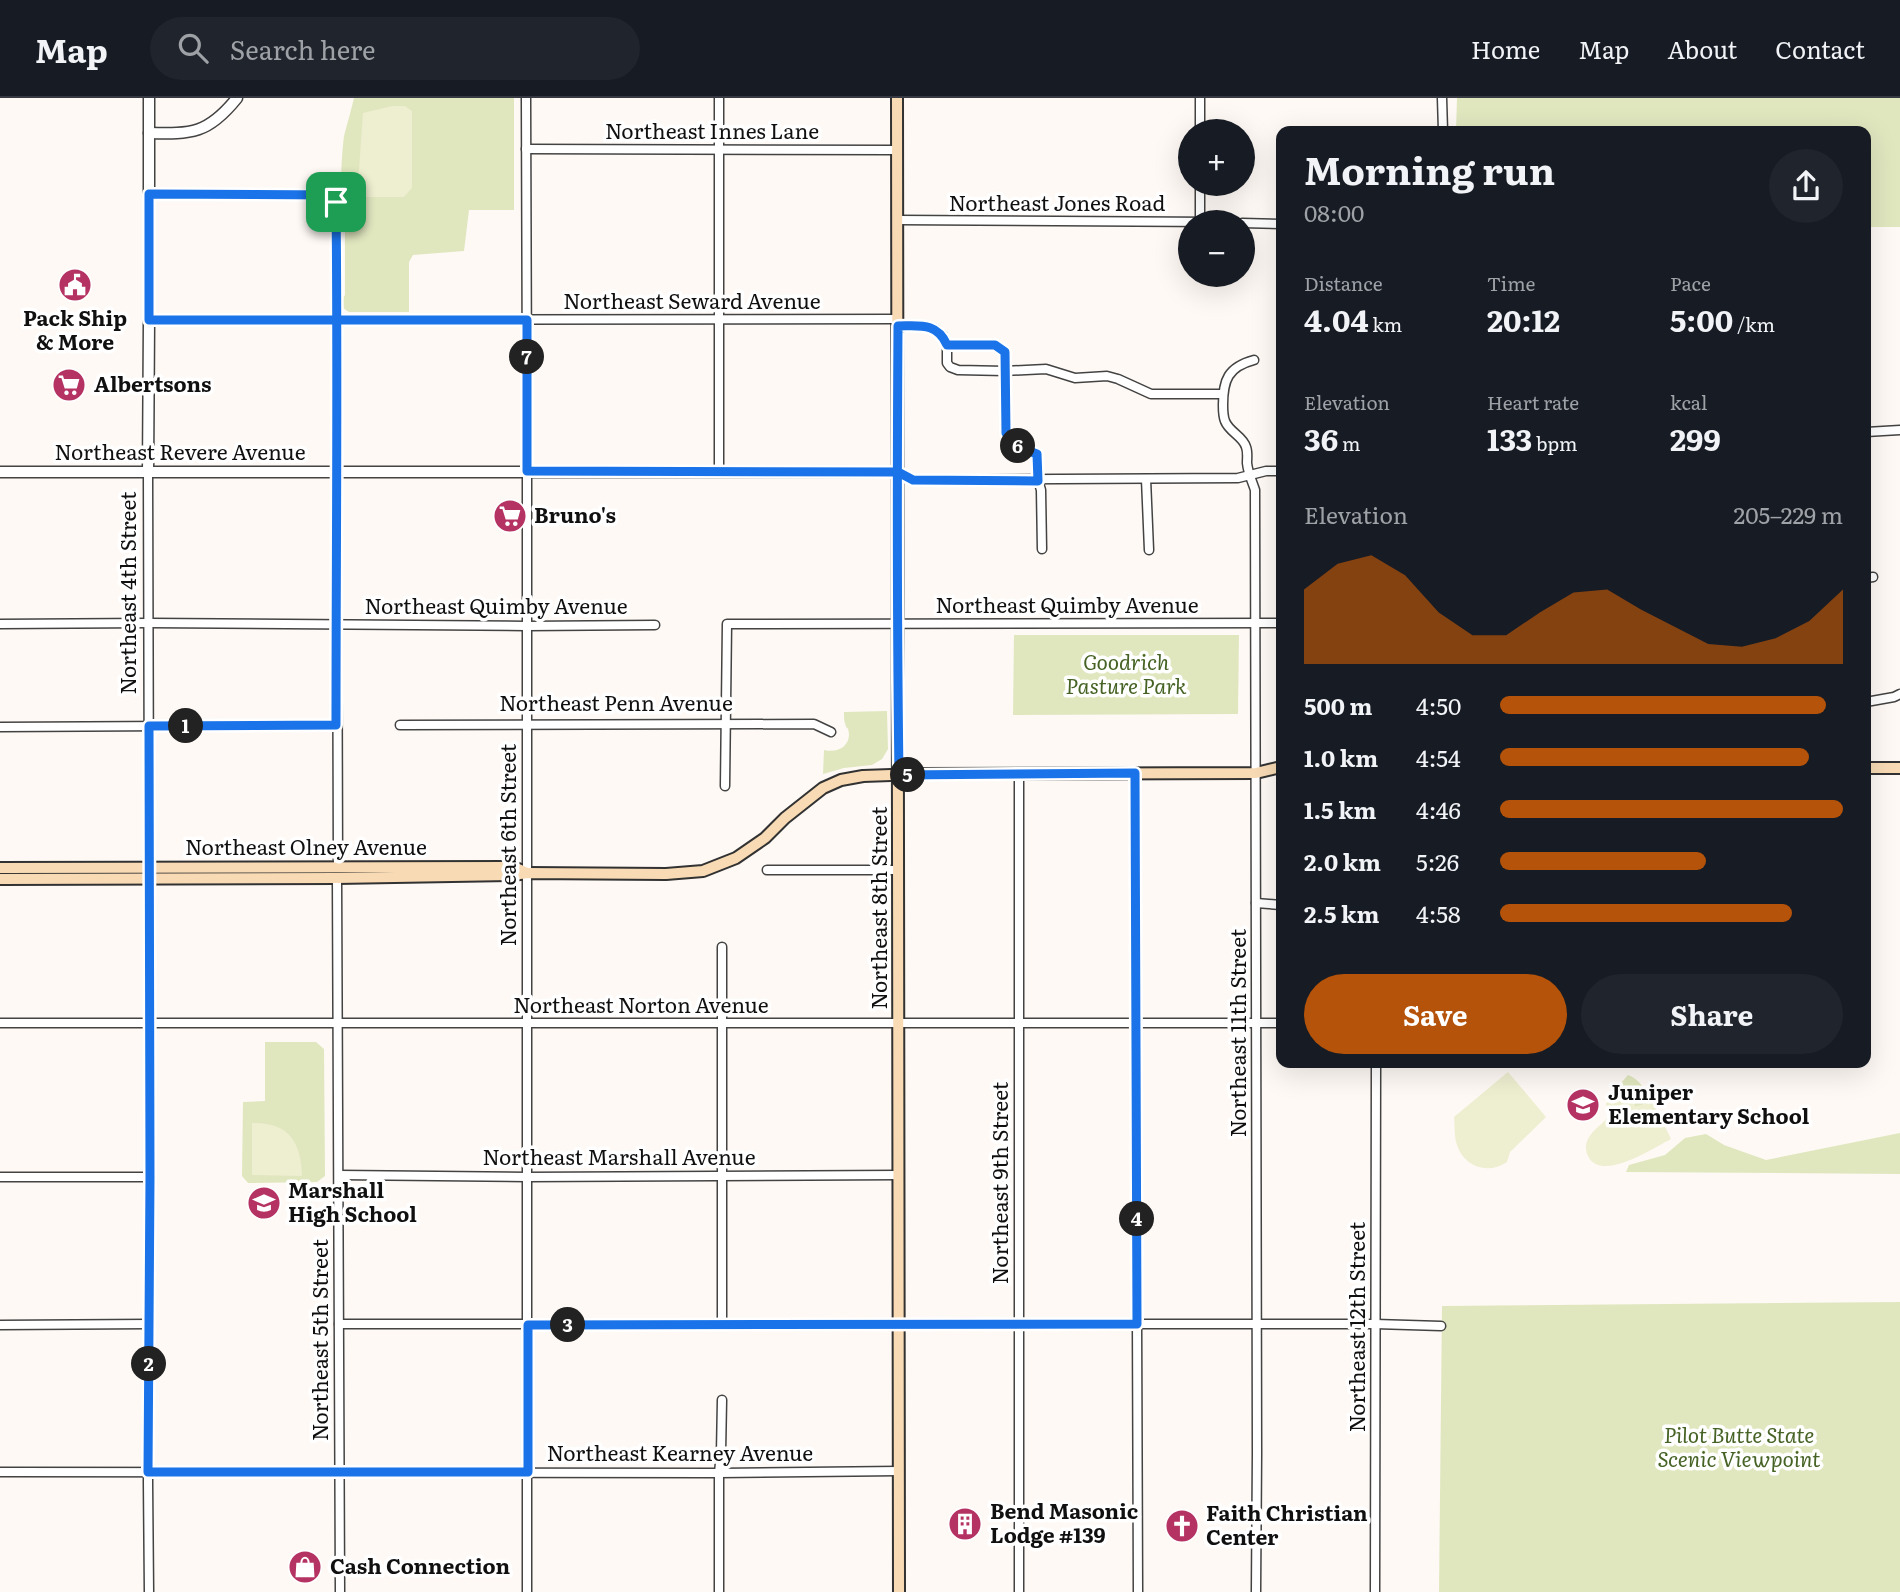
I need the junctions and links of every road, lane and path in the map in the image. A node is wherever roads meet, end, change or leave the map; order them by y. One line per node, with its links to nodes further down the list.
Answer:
1 (149, 98): 10 (street, Northeast 4th Street)
2 (237, 98): 10 (street)
3 (526, 98): 12 (street, Northeast 6th Street)
4 (719, 98): 11 (street)
5 (897, 98): 13 (main road, Northeast 8th Street)
6 (1200, 98): 8 (street)
7 (1443, 98): 9 (street)
8 (1200, 119)
9 (1443, 126)
10 (149, 133): 14 (street, Northeast 4th Street)
11 (720, 148): 12 (street, Northeast Innes Lane); 13 (street, Northeast Innes Lane); 19 (street)
12 (526, 149): 22 (street, Northeast 6th Street)
13 (898, 150): 15 (main road, Northeast 8th Street)
14 (149, 194): 20 (street, Northeast 4th Street); 21 (street, Northeast 5th Street)
15 (898, 220): 16 (street, Northeast Jones Road); 23 (main road, Northeast 8th Street)
16 (1178, 222)
17 (1255, 223): 18 (street)
18 (1276, 224)
19 (720, 319): 22 (street, Northeast Seward Avenue); 23 (street, Northeast Seward Avenue); 34 (street)
20 (149, 320): 21 (street, Northeast Seward Avenue); 36 (street, Northeast 4th Street)
21 (337, 320): 22 (street, Northeast Seward Avenue); 33 (street, Northeast 5th Street)
22 (527, 320): 30 (street, Northeast 6th Street)
23 (898, 323): 24 (street, Northeast Seward Avenue); 35 (main road, Northeast 8th Street)
24 (947, 345): 26 (street); 26 (street)
25 (1254, 360): 27 (street)
26 (1005, 371): 27 (street); 39 (street)
27 (1223, 394): 37 (street, Northeast 11th Street)
28 (1900, 430): 29 (street)
29 (1871, 432)
30 (527, 471): 33 (street, Northeast Revere Avenue); 34 (street, Northeast Revere Avenue); 49 (street, Northeast 6th Street)
31 (1276, 471): 37 (street, Northeast Revere Avenue)
32 (0, 472): 36 (street, Northeast Revere Avenue)
33 (337, 472): 36 (street, Northeast Revere Avenue); 46 (street, Northeast 5th Street)
34 (719, 472): 35 (street, Northeast Revere Avenue)
35 (898, 472): 39 (street, Northeast Revere Avenue); 48 (main road, Northeast 8th Street)
36 (148, 473): 42 (street, Northeast 4th Street)
37 (1250, 476): 38 (street, Northeast Revere Avenue); 43 (street, Northeast 11th Street)
38 (1146, 479): 39 (street, Northeast Revere Avenue); 41 (street)
39 (1038, 481): 40 (street)
40 (1042, 549)
41 (1149, 550)
42 (149, 623): 45 (street, Northeast Quimby Avenue); 46 (street, Northeast Quimby Avenue); 56 (street, Northeast 4th Street)
43 (1256, 623): 44 (street, Northeast Quimby Avenue); 48 (street, Northeast Quimby Avenue); 63 (street, Northeast 11th Street)
44 (1276, 623)
45 (0, 624)
46 (336, 625): 49 (street, Northeast Quimby Avenue); 55 (street, Northeast 5th Street)
47 (655, 625): 49 (street, Northeast Quimby Avenue)
48 (898, 625): 52 (street, Northeast Quimby Avenue); 65 (main road, Northeast 8th Street)
49 (526, 626): 54 (street, Northeast 6th Street)
50 (1900, 694): 51 (street)
51 (1871, 701)
52 (726, 723): 54 (street, Northeast Penn Avenue); 58 (street, Northeast Penn Avenue); 66 (street)
53 (400, 724): 54 (street, Northeast Penn Avenue)
54 (527, 724): 72 (street, Northeast 6th Street)
55 (336, 725): 56 (street); 70 (street, Northeast 5th Street)
56 (149, 726): 57 (street); 71 (street, Northeast 4th Street)
57 (0, 727)
58 (831, 732)
59 (1276, 768): 63 (main road)
60 (1871, 768): 61 (main road)
61 (1900, 768)
62 (1135, 773): 63 (main road); 64 (main road); 80 (street)
63 (1256, 773): 74 (street, Northeast 11th Street)
64 (1019, 774): 65 (main road); 79 (street, Northeast 9th Street)
65 (899, 775): 69 (main road, Northeast 8th Street); 72 (main road, Northeast Olney Avenue)
66 (725, 786)
67 (0, 868): 71 (main road, Northeast Olney Avenue)
68 (767, 870): 69 (street)
69 (899, 870): 86 (main road, Northeast 8th Street)
70 (337, 872): 71 (main road, Northeast Olney Avenue); 72 (main road, Northeast Olney Avenue); 78 (street, Northeast 5th Street)
71 (150, 873): 73 (main road, Northeast Olney Avenue); 83 (street, Northeast 4th Street)
72 (527, 873): 84 (street, Northeast 6th Street)
73 (0, 879)
74 (1256, 903): 75 (street); 81 (street, Northeast 11th Street)
75 (1276, 905)
76 (722, 947): 85 (street)
77 (0, 1023): 83 (street, Northeast Norton Avenue)
78 (339, 1023): 83 (street, Northeast Norton Avenue); 84 (street, Northeast Norton Avenue); 88 (street, Northeast 5th Street)
79 (1018, 1023): 80 (street, Northeast Norton Avenue); 86 (street, Northeast Norton Avenue); 99 (street, Northeast 9th Street)
80 (1137, 1023): 81 (street, Northeast Norton Avenue); 100 (street)
81 (1256, 1023): 82 (street, Northeast Norton Avenue); 94 (street, Northeast 11th Street)
82 (1276, 1023)
83 (150, 1024): 92 (street, Northeast 4th Street)
84 (528, 1024): 85 (street, Northeast Norton Avenue); 93 (street, Northeast 6th Street)
85 (722, 1024): 86 (street, Northeast Norton Avenue); 89 (street)
86 (899, 1024): 90 (main road, Northeast 8th Street)
87 (1376, 1068): 101 (street, Northeast 12th Street)
88 (339, 1175): 93 (street, Northeast Marshall Avenue); 96 (street, Northeast 5th Street)
89 (722, 1175): 90 (street, Northeast Marshall Avenue); 93 (street, Northeast Marshall Avenue); 97 (street)
90 (899, 1175): 98 (main road, Northeast 8th Street)
91 (0, 1177): 92 (street)
92 (150, 1177): 95 (street, Northeast 4th Street)
93 (527, 1177): 103 (street, Northeast 6th Street)
94 (1257, 1323): 100 (street); 101 (street); 119 (street, Northeast 11th Street)
95 (150, 1324): 102 (street); 108 (street, Northeast 4th Street)
96 (339, 1324): 103 (street); 109 (street, Northeast 5th Street)
97 (722, 1324): 98 (street); 103 (street)
98 (899, 1324): 99 (street); 106 (main road, Northeast 8th Street)
99 (1019, 1324): 100 (street); 117 (street, Northeast 9th Street)
100 (1137, 1324): 118 (street)
101 (1375, 1324): 104 (street); 120 (street, Northeast 12th Street)
102 (0, 1325)
103 (528, 1325): 110 (street, Northeast 6th Street)
104 (1441, 1326)
105 (722, 1400): 111 (street)
106 (899, 1471): 111 (street, Northeast Kearney Avenue); 116 (main road, Northeast 8th Street)
107 (0, 1472): 108 (street, Northeast Kearney Avenue)
108 (148, 1472): 109 (street, Northeast Kearney Avenue); 112 (street, Northeast 4th Street)
109 (339, 1472): 110 (street, Northeast Kearney Avenue); 113 (street, Northeast 5th Street)
110 (528, 1472): 111 (street, Northeast Kearney Avenue); 114 (street, Northeast 6th Street)
111 (719, 1473): 115 (street)
112 (149, 1592)
113 (340, 1592)
114 (527, 1592)
115 (719, 1592)
116 (899, 1592)
117 (1019, 1592)
118 (1138, 1592)
119 (1256, 1592)
120 (1375, 1592)

